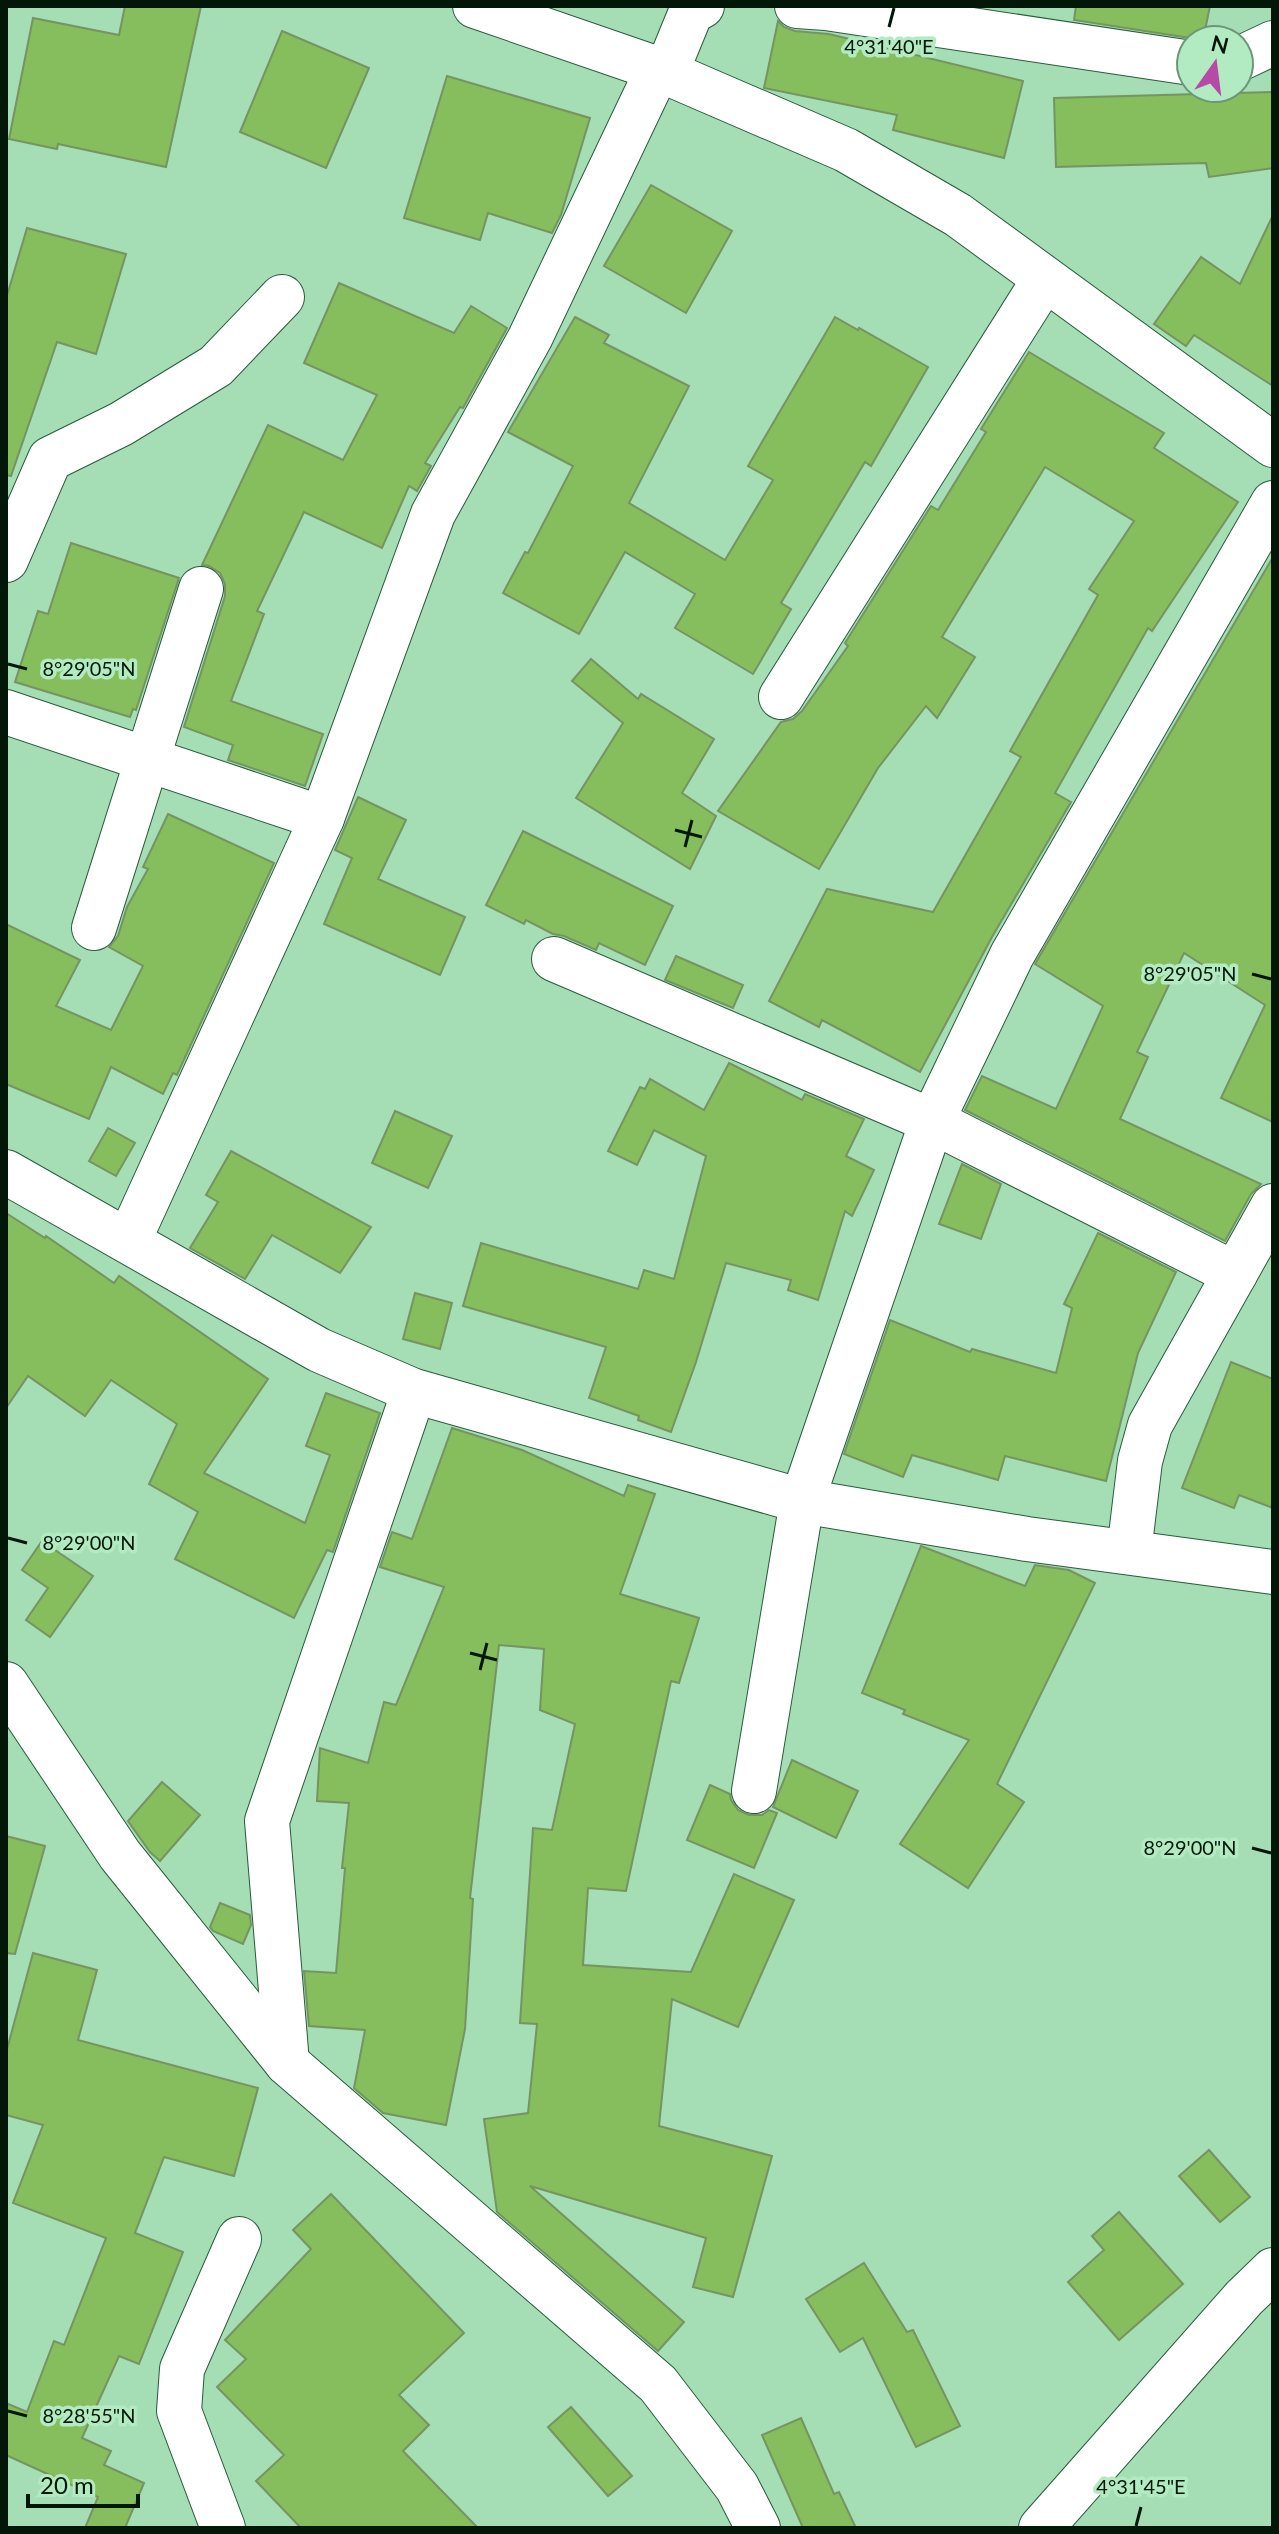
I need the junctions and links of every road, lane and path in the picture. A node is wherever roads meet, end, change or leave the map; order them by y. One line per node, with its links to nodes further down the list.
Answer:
1 (475, 6): 5 (street)
2 (702, 6): 5 (street)
3 (797, 6): 4 (street)
4 (1175, 61)
5 (662, 71): 6 (street); 15 (street)
6 (1044, 280): 8 (street); 12 (street)
7 (282, 297): 10 (street)
8 (1273, 445)
9 (1273, 503): 18 (street)
10 (6, 560)
11 (201, 589): 14 (street)
12 (781, 697)
13 (6, 712): 14 (street)
14 (147, 761): 15 (street); 16 (street)
15 (322, 818): 21 (street)
16 (94, 928)
17 (554, 959): 18 (street)
18 (932, 1121): 22 (street); 24 (street)
19 (6, 1172): 21 (street)
20 (1273, 1206): 22 (street)
21 (129, 1240): 23 (street)
22 (1235, 1274): 25 (street)
23 (414, 1391): 24 (street); 29 (street)
24 (802, 1501): 25 (street); 28 (street)
25 (1129, 1552): 26 (street)
26 (1273, 1572)
27 (6, 1684): 29 (street)
28 (754, 1791)
29 (287, 2063): 33 (street)
30 (239, 2239): 32 (street)
31 (1273, 2270): 34 (street)
32 (223, 2528)
33 (758, 2528)
34 (1041, 2528)

